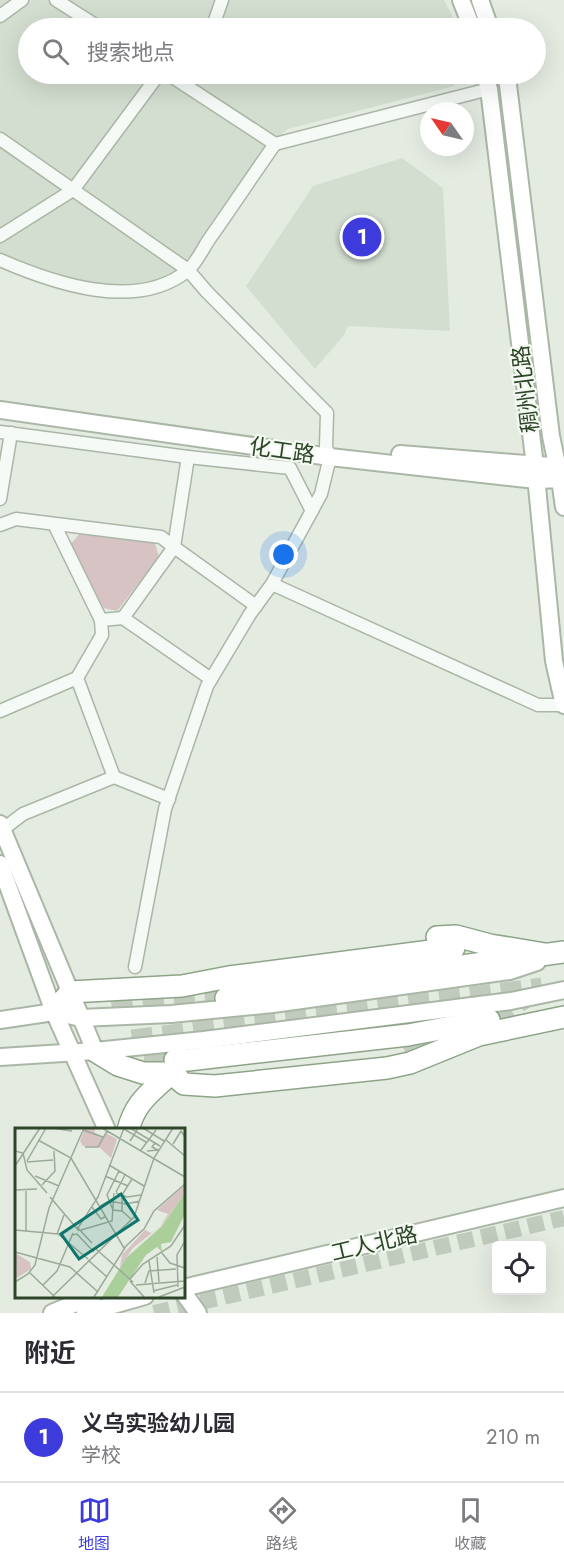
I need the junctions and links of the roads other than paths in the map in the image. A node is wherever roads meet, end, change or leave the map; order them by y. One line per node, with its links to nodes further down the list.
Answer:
1 (22, 0): 6 (street)
2 (56, 0): 7 (street)
3 (222, 0): 8 (street)
4 (461, 0): 9 (main road)
5 (480, 0): 10 (main road)
6 (0, 16)
7 (84, 18)
8 (216, 18)
9 (468, 18)
10 (486, 18)
11 (152, 84): 18 (street)
12 (183, 84): 17 (street)
13 (477, 84): 17 (street)
14 (487, 84): 27 (main road, 稠州北路)
15 (508, 84): 28 (main road, 稠州北路)
16 (0, 139): 18 (street)
17 (275, 144): 21 (street)
18 (73, 190): 19 (street); 21 (street)
19 (0, 236)
20 (0, 260): 21 (street)
21 (188, 270): 25 (street)
22 (0, 400): 25 (main road, 化工路)
23 (0, 410): 25 (main road, 化工路)
24 (5, 433): 26 (street); 29 (street)
25 (328, 452): 27 (main road, 化工路); 31 (street)
26 (188, 457): 31 (street); 34 (street)
27 (535, 473): 28 (main road, 化工路); 41 (main road, 稠州北路)
28 (561, 473): 30 (main road, 稠州北路)
29 (0, 499)
30 (564, 507)
31 (312, 511): 35 (street)
32 (54, 524): 33 (street); 34 (street); 38 (street)
33 (0, 525)
34 (174, 547): 36 (street); 37 (street)
35 (272, 584): 36 (street); 41 (street)
36 (256, 606): 40 (street)
37 (123, 618): 38 (street); 40 (street)
38 (101, 620): 39 (street)
39 (76, 678): 42 (street); 43 (street)
40 (211, 679): 44 (street)
41 (564, 705)
42 (0, 711)
43 (114, 777): 44 (street); 45 (street)
44 (169, 799): 49 (street)
45 (1, 827): 52 (main road)
46 (0, 864): 55 (main road)
47 (454, 948): 50 (highway)
48 (558, 953): 50 (highway); 53 (highway); 57 (main road)
49 (135, 967)
50 (211, 981): 52 (highway)
51 (564, 990): 59 (main road)
52 (70, 992): 55 (highway); 57 (main road)
53 (225, 998)
54 (564, 1005): 63 (highway)
55 (54, 1011): 57 (main road); 58 (main road); 60 (main road)
56 (564, 1017): 63 (highway)
57 (81, 1018): 59 (main road)
58 (0, 1020)
59 (95, 1051): 60 (main road); 63 (highway)
60 (72, 1052): 62 (main road); 64 (main road)
61 (405, 1052): 63 (highway)
62 (0, 1057)
63 (173, 1066): 65 (highway)
64 (106, 1128)
65 (129, 1128)
66 (564, 1187): 68 (main road)
67 (564, 1198): 69 (main road, 工人北路)
68 (184, 1276)
69 (184, 1288)
70 (184, 1293): 75 (main road)
71 (88, 1298): 73 (main road)
72 (138, 1298): 74 (main road)
73 (52, 1313)
74 (85, 1313)
75 (198, 1313)

